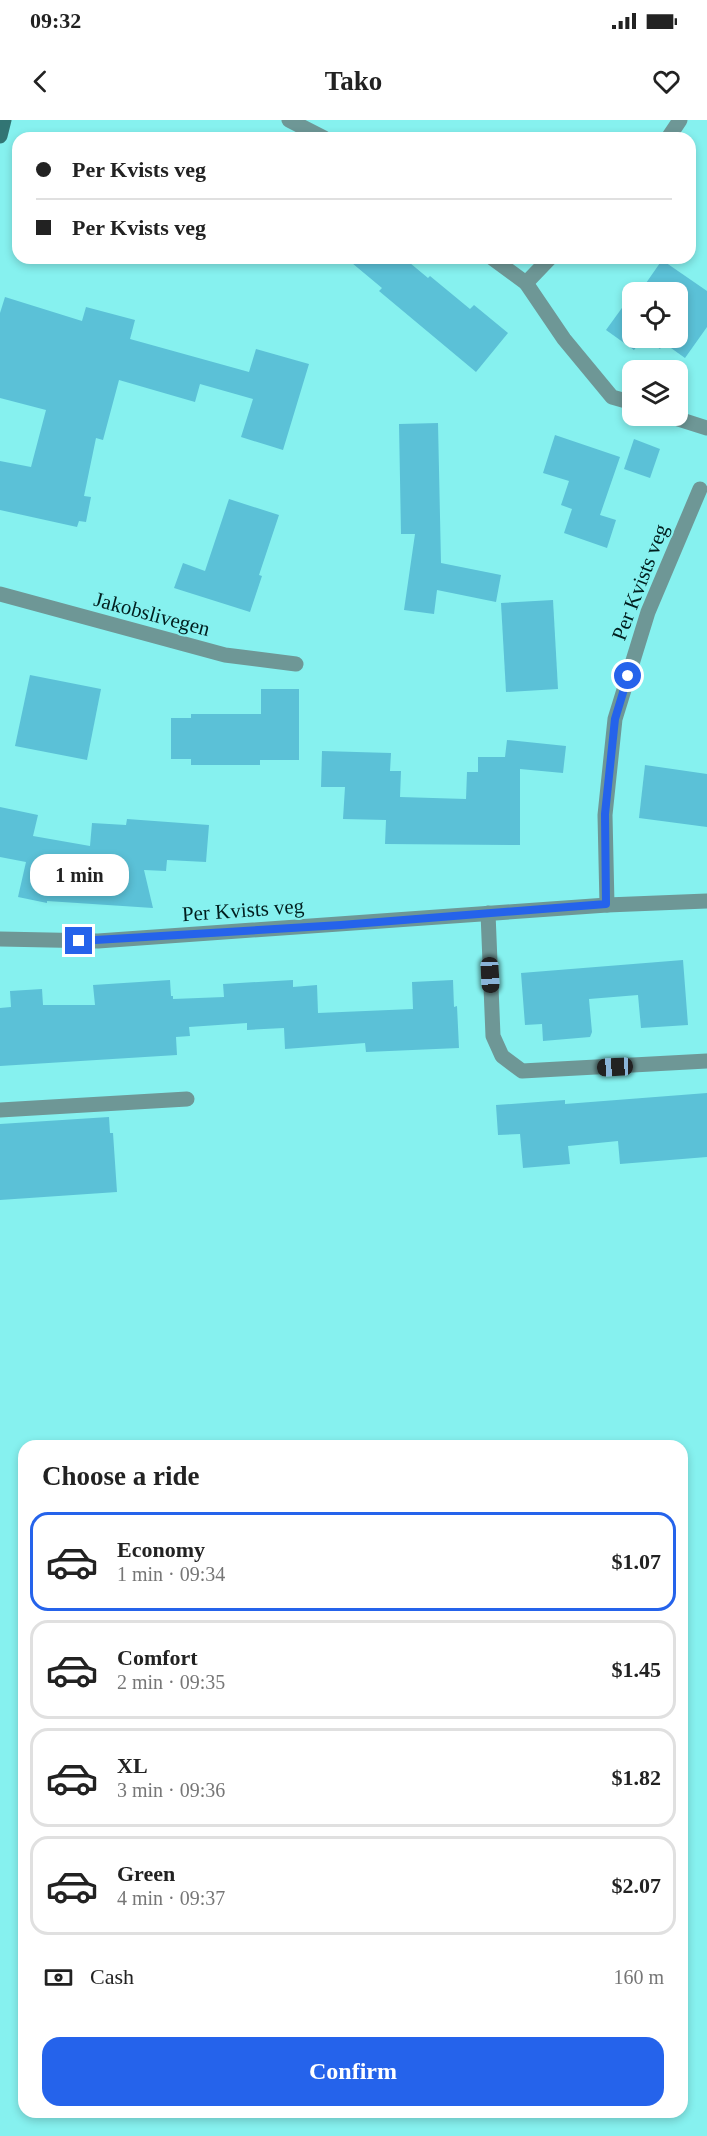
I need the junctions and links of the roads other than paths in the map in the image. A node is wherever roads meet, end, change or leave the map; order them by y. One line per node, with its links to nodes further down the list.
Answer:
1 (4, 120): 4 (street)
2 (289, 120): 3 (street)
3 (312, 132)
4 (0, 136)
5 (500, 264): 7 (street)
6 (544, 264): 7 (street)
7 (526, 283): 8 (street)
8 (622, 400)
9 (688, 422): 10 (street)
10 (707, 428)
11 (700, 489): 15 (street, Per Kvists veg)
12 (0, 594): 13 (street, Jakobslivegen)
13 (296, 664)
14 (707, 901): 15 (street, Per Kvists veg)
15 (606, 904): 16 (street, Per Kvists veg)
16 (488, 913): 17 (street, Per Kvists veg); 18 (street)
17 (0, 939)
18 (707, 1061)
19 (187, 1099): 20 (street)
20 (0, 1110)

